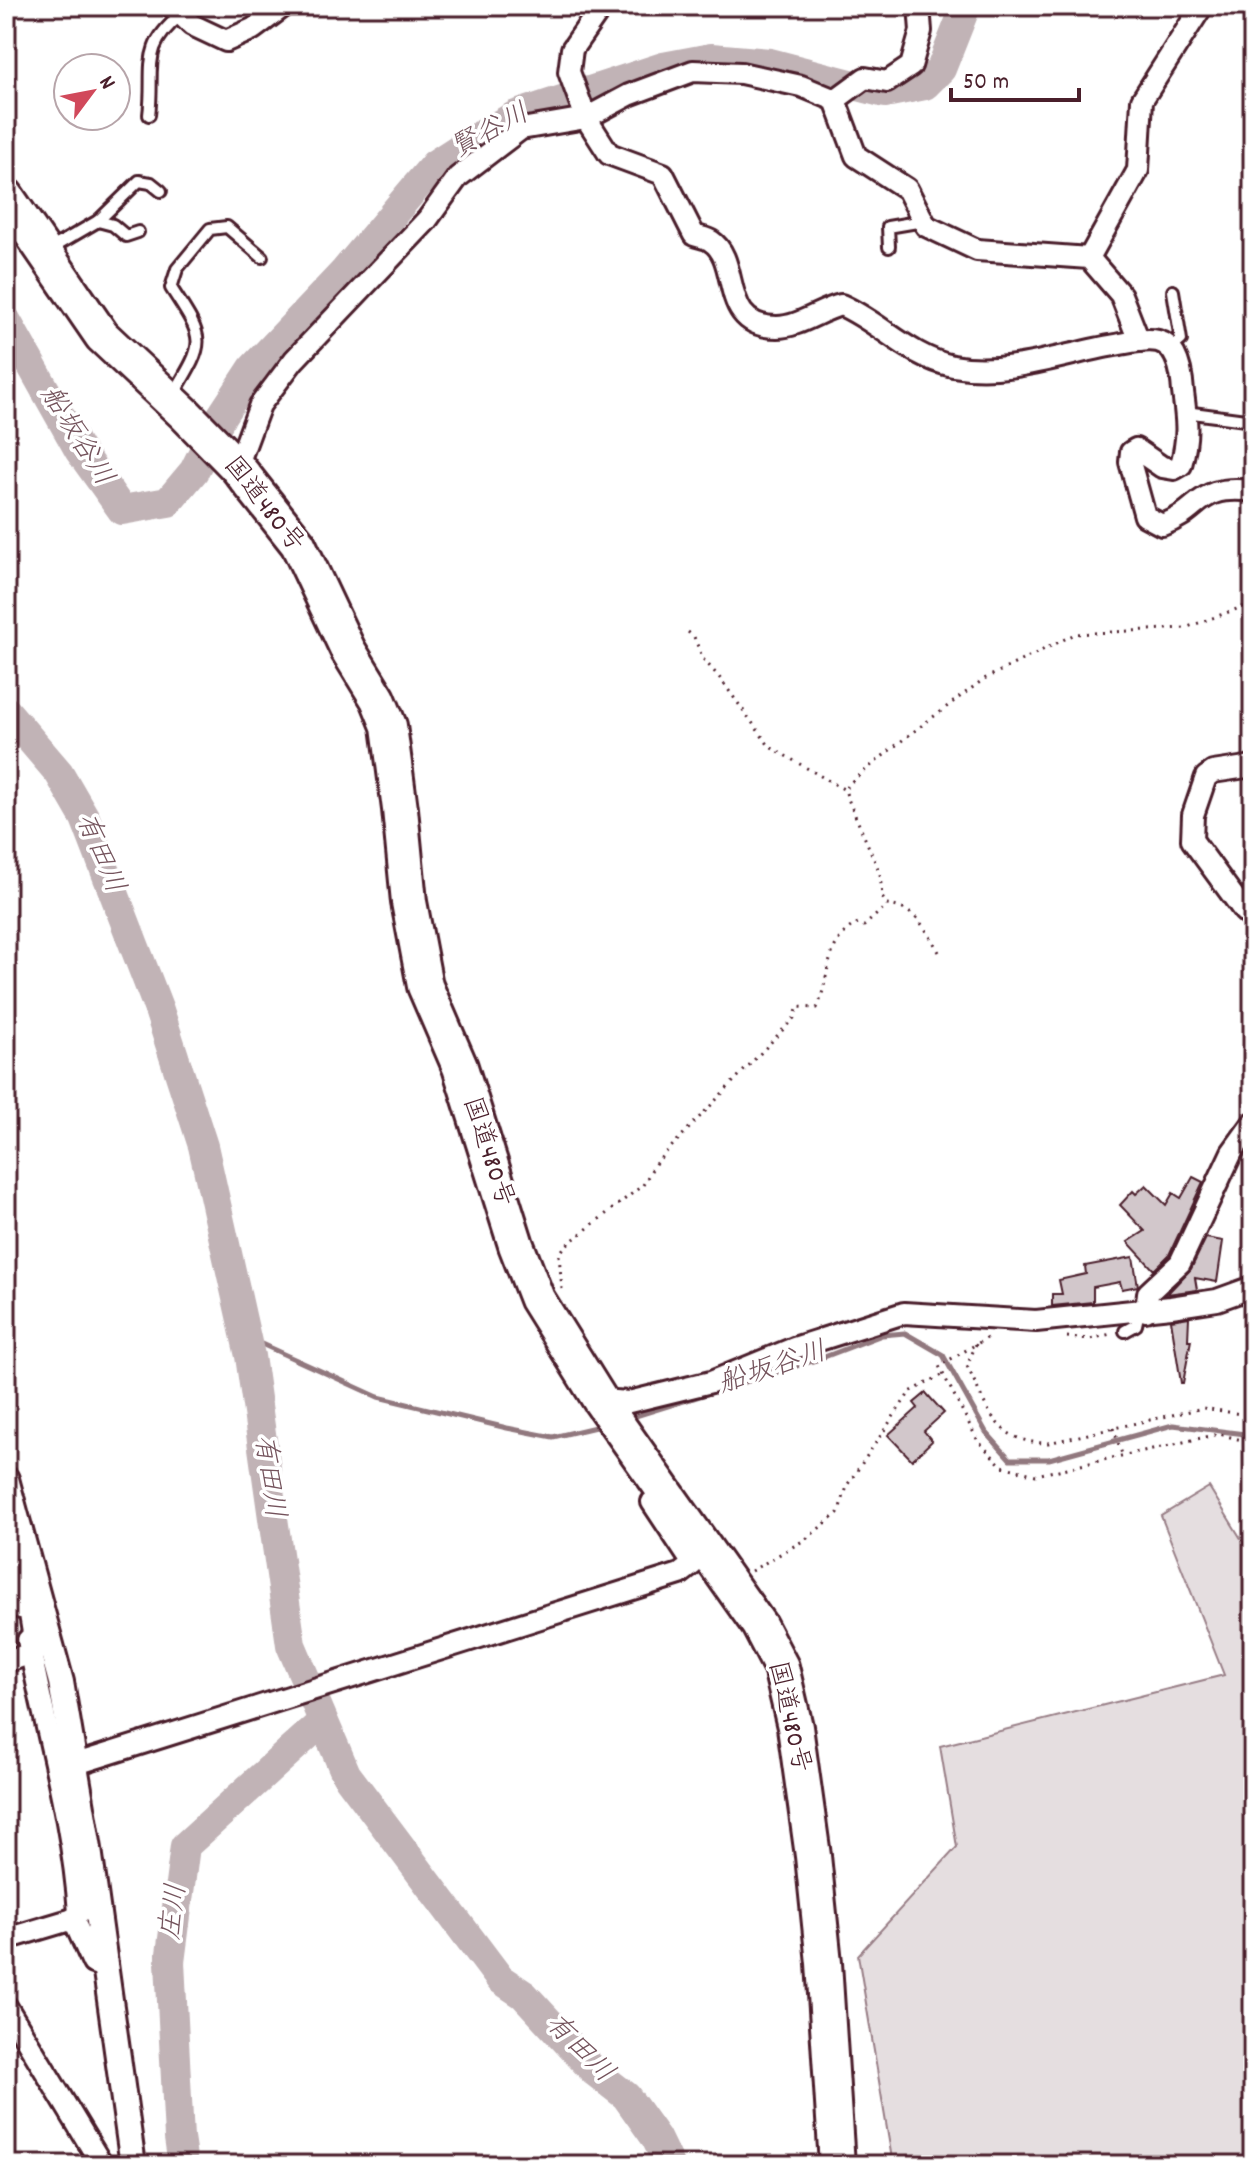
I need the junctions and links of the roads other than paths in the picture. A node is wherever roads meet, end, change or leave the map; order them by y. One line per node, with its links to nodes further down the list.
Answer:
1 (284, 6): 5 (street)
2 (602, 6): 8 (street)
3 (919, 6): 6 (street)
4 (1202, 6): 17 (street)
5 (177, 10): 7 (lane)
6 (835, 100): 8 (street); 12 (street)
7 (149, 115)
8 (586, 118): 19 (street); 24 (street)
9 (161, 191): 11 (lane)
10 (6, 196): 15 (highway, 国道480号)
11 (98, 221): 13 (lane); 15 (lane)
12 (923, 221): 14 (lane); 17 (street)
13 (138, 232)
14 (889, 247)
15 (45, 252): 21 (highway, 国道480号)
16 (262, 257): 21 (lane)
17 (1089, 258): 19 (street)
18 (1173, 291): 20 (lane)
19 (1139, 341): 20 (street)
20 (1170, 349): 22 (street)
21 (170, 400): 24 (highway, 国道480号)
22 (1185, 412): 23 (lane); 25 (street)
23 (1253, 421)
24 (221, 451): 32 (highway, 国道480号)
25 (1253, 491)
26 (1253, 766): 27 (street)
27 (1253, 919)
28 (1253, 1123): 30 (street)
29 (1253, 1287): 30 (street)
30 (1142, 1311): 31 (lane); 32 (street)
31 (1125, 1331)
32 (600, 1400): 33 (highway, 国道480号)
33 (651, 1472): 39 (street); 46 (highway, 国道480号)
34 (6, 1479): 36 (street)
35 (6, 1551): 37 (street)
36 (35, 1579): 37 (street); 39 (street)
37 (31, 1653): 38 (street); 40 (street)
38 (6, 1662)
39 (82, 1762): 42 (street)
40 (73, 1919): 41 (street); 42 (street)
41 (6, 1939)
42 (104, 1967): 45 (street)
43 (6, 2006): 44 (street)
44 (102, 2165)
45 (133, 2165)
46 (837, 2165)

